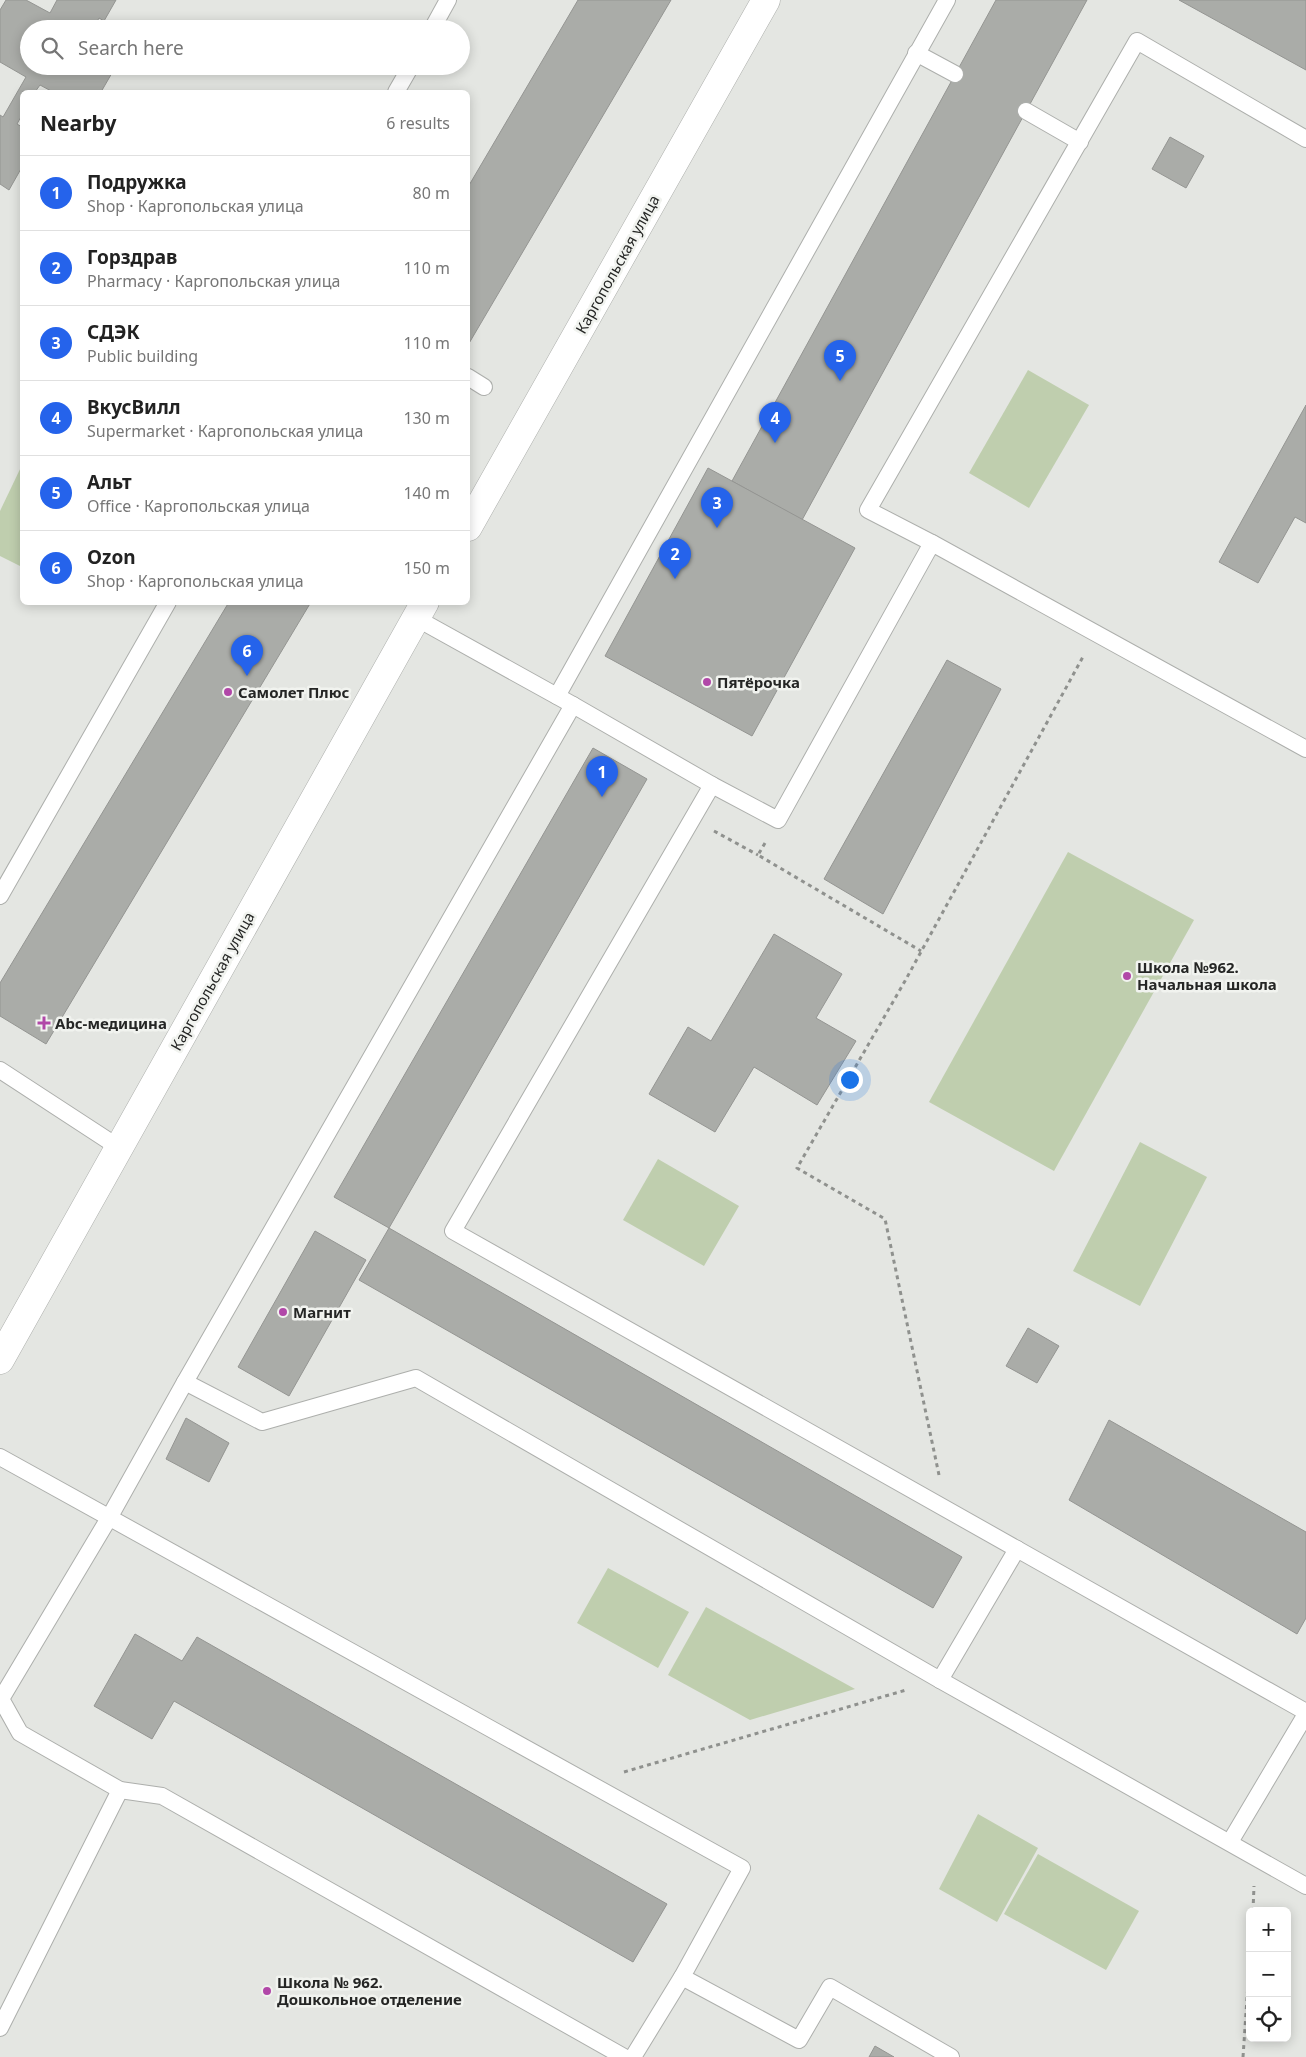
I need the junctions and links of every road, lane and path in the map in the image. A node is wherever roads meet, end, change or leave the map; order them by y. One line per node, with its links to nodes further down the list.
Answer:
1 (448, 0): 4 (lane)
2 (766, 0): 14 (street, Каргопольская улица)
3 (947, 0): 5 (lane)
4 (437, 20)
5 (916, 53): 6 (lane); 19 (lane)
6 (956, 74)
7 (405, 75): 8 (lane)
8 (397, 90)
9 (1026, 111): 11 (lane)
10 (1306, 139): 11 (lane)
11 (1080, 142): 15 (lane)
12 (470, 379): 13 (lane)
13 (484, 388)
14 (470, 523)
15 (932, 543): 18 (lane); 24 (lane)
16 (166, 605): 26 (lane)
17 (421, 610): 19 (lane); 29 (street, Каргопольская улица)
18 (1096, 634): 21 (lane); 27 (path)
19 (557, 696): 20 (lane)
20 (573, 705): 22 (lane); 31 (lane)
21 (1306, 749)
22 (712, 785): 23 (lane); 24 (lane)
23 (691, 818): 25 (path); 33 (lane)
24 (778, 820): 25 (path)
25 (758, 855): 27 (path)
26 (0, 896)
27 (921, 952): 33 (path)
28 (0, 1070): 29 (lane)
29 (118, 1147): 30 (street, Каргопольская улица)
30 (0, 1360)
31 (185, 1382): 34 (lane); 36 (lane)
32 (0, 1457): 34 (lane)
33 (947, 1510): 35 (lane)
34 (109, 1518): 38 (lane); 39 (lane)
35 (1017, 1549): 36 (lane); 37 (lane)
36 (940, 1680): 38 (path); 40 (lane)
37 (1306, 1713): 40 (lane)
38 (589, 1782): 42 (lane)
39 (120, 1790): 44 (lane); 45 (lane)
40 (1230, 1842): 41 (lane)
41 (1306, 1886)
42 (682, 1977): 46 (lane); 47 (lane)
43 (1247, 1997): 48 (path)
44 (0, 2028)
45 (624, 2057)
46 (633, 2057)
47 (951, 2057)
48 (1243, 2057)

